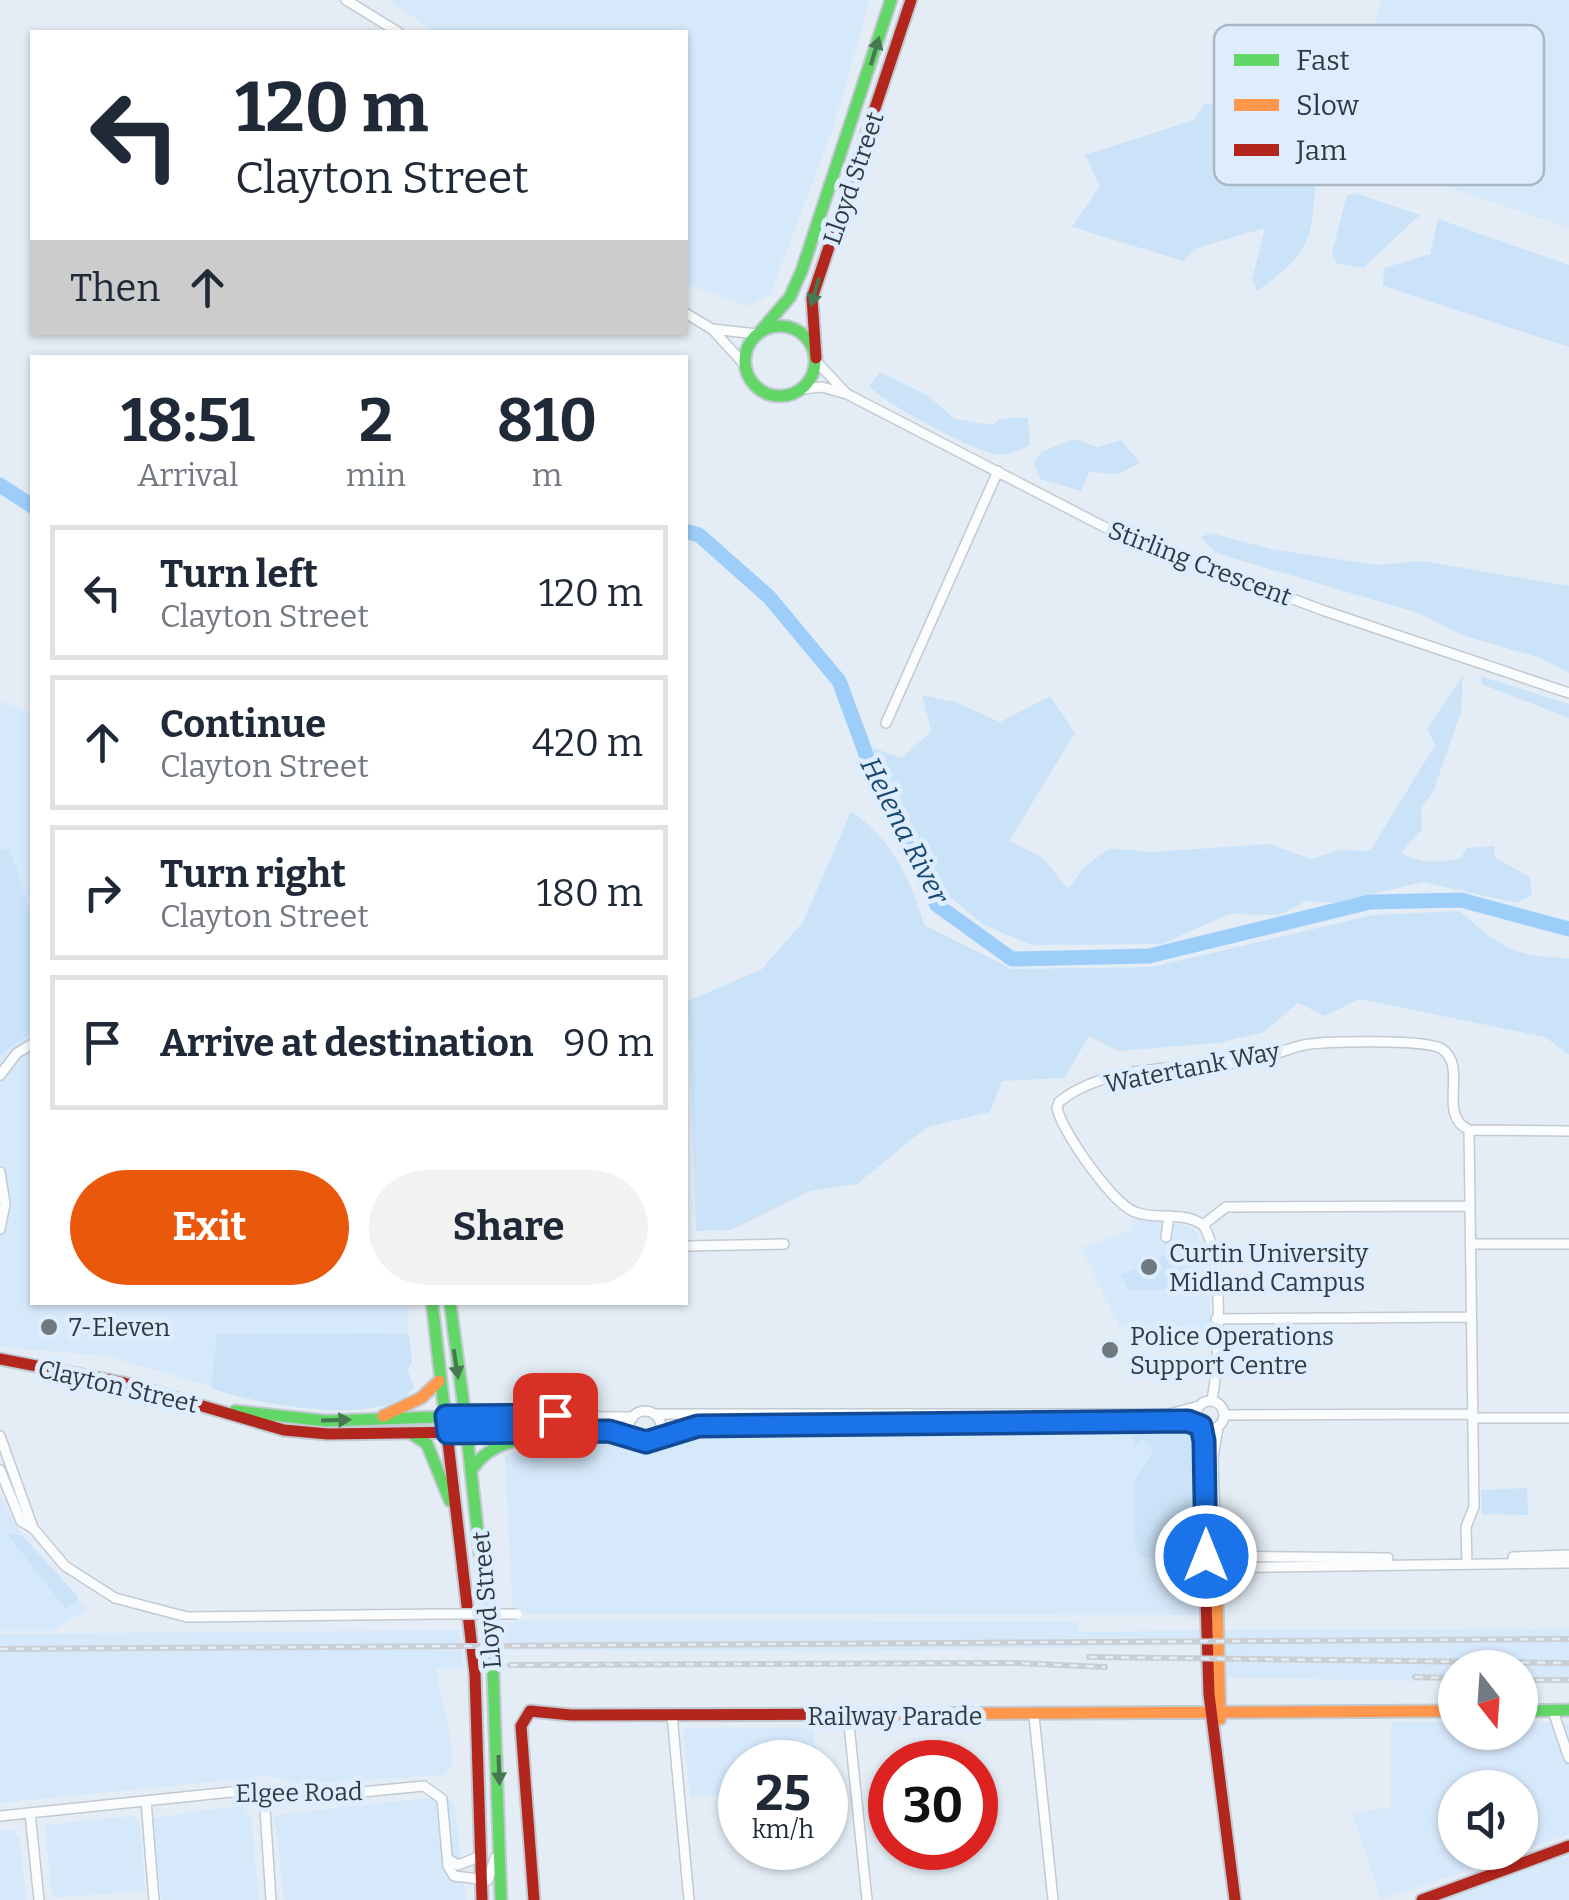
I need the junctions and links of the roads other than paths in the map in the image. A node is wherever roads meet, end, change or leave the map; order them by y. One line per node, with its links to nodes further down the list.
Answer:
1 (346, 0): 4 (street)
2 (891, 0): 7 (main road, Lloyd Street, one-way to 2)
3 (911, 0): 8 (main road, Lloyd Street, one-way to 8)
4 (395, 30)
5 (688, 315): 6 (street)
6 (712, 329): 7 (street); 9 (street)
7 (758, 333): 8 (main road); 9 (main road)
8 (816, 359): 10 (main road); 11 (street, Stirling Crescent)
9 (745, 366): 10 (main road)
10 (802, 389): 11 (street, Stirling Crescent)
11 (847, 394): 12 (street, Stirling Crescent)
12 (998, 471): 13 (street, Stirling Crescent); 14 (street)
13 (1569, 694)
14 (886, 723)
15 (30, 1045): 16 (street)
16 (0, 1075)
17 (1469, 1130): 18 (street); 20 (street); 21 (street, Watertank Way)
18 (1569, 1130)
19 (0, 1172): 23 (street)
20 (1469, 1206): 22 (street); 26 (street)
21 (1169, 1216): 22 (street); 24 (street)
22 (1203, 1225): 32 (street)
23 (0, 1229)
24 (1166, 1237)
25 (784, 1244): 28 (street)
26 (1470, 1244): 27 (street); 31 (street)
27 (1569, 1244)
28 (688, 1246)
29 (433, 1305): 36 (main road, Lloyd Street)
30 (450, 1305): 43 (main road, Lloyd Street, one-way to 43)
31 (1471, 1317): 32 (street); 44 (street)
32 (1216, 1319): 37 (street)
33 (0, 1359): 34 (main road, Clayton Street)
34 (16, 1364): 35 (main road, Clayton Street); 39 (main road, Clayton Street)
35 (0, 1368)
36 (439, 1380): 42 (main road, Lloyd Street); 47 (main road)
37 (1212, 1401): 38 (street); 41 (street)
38 (1199, 1406): 40 (street); 48 (street)
39 (220, 1411): 47 (main road, Clayton Street, one-way to 47); 52 (main road, Clayton Street)
40 (655, 1414): 45 (street); 56 (street)
41 (1224, 1415): 44 (street); 49 (street)
42 (446, 1416): 43 (main road, Clayton Street); 47 (main road, Clayton Street); 53 (main road, Lloyd Street)
43 (465, 1416): 45 (street, Clayton Street); 50 (main road, Lloyd Street)
44 (1472, 1416): 46 (street); 63 (street)
45 (632, 1417): 55 (street)
46 (1569, 1418)
47 (374, 1419)
48 (1200, 1425): 49 (street); 56 (street); 62 (street)
49 (1218, 1426): 62 (street)
50 (468, 1432): 51 (street, Clayton Street); 53 (main road, Clayton Street); 57 (main road, Lloyd Street)
51 (582, 1432): 55 (street, Clayton Street); 57 (main road)
52 (411, 1433): 53 (main road, Clayton Street); 60 (main road)
53 (448, 1433): 60 (main road, Lloyd Street)
54 (0, 1436): 59 (street)
55 (631, 1436): 56 (street)
56 (657, 1436)
57 (473, 1468): 78 (main road, Lloyd Street, one-way to 78)
58 (0, 1470): 59 (street)
59 (33, 1528): 64 (street, bridge)
60 (462, 1552): 80 (main road, Lloyd Street)
61 (1569, 1559): 63 (street)
62 (1210, 1561): 63 (street); 69 (main road)
63 (1466, 1561)
64 (517, 1614)
65 (1569, 1710): 68 (main road)
66 (1438, 1711): 69 (main road, Railway Parade)
67 (1538, 1711): 68 (main road)
68 (1552, 1711): 73 (street)
69 (1216, 1712): 72 (main road, Railway Parade); 92 (main road)
70 (672, 1716): 71 (main road, Railway Parade); 88 (main road, Railway Parade); 89 (street)
71 (848, 1716): 72 (main road, Railway Parade); 90 (street)
72 (1034, 1716): 91 (street)
73 (1569, 1758)
74 (264, 1794): 75 (street, Elgee Road); 81 (street, Elgee Road); 85 (street)
75 (146, 1801): 76 (street, Elgee Road); 84 (street)
76 (30, 1814): 77 (street, Elgee Road); 83 (street)
77 (0, 1816)
78 (500, 1844): 82 (street); 87 (main road, Lloyd Street)
79 (1569, 1846): 93 (main road)
80 (482, 1856): 81 (street); 82 (main road, Lloyd Street)
81 (448, 1859): 82 (street)
82 (482, 1880): 86 (main road, Lloyd Street)
83 (38, 1900)
84 (154, 1900)
85 (272, 1900)
86 (482, 1900)
87 (501, 1900)
88 (534, 1900)
89 (689, 1900)
90 (868, 1900)
91 (1052, 1900)
92 (1235, 1900)
93 (1422, 1900)

